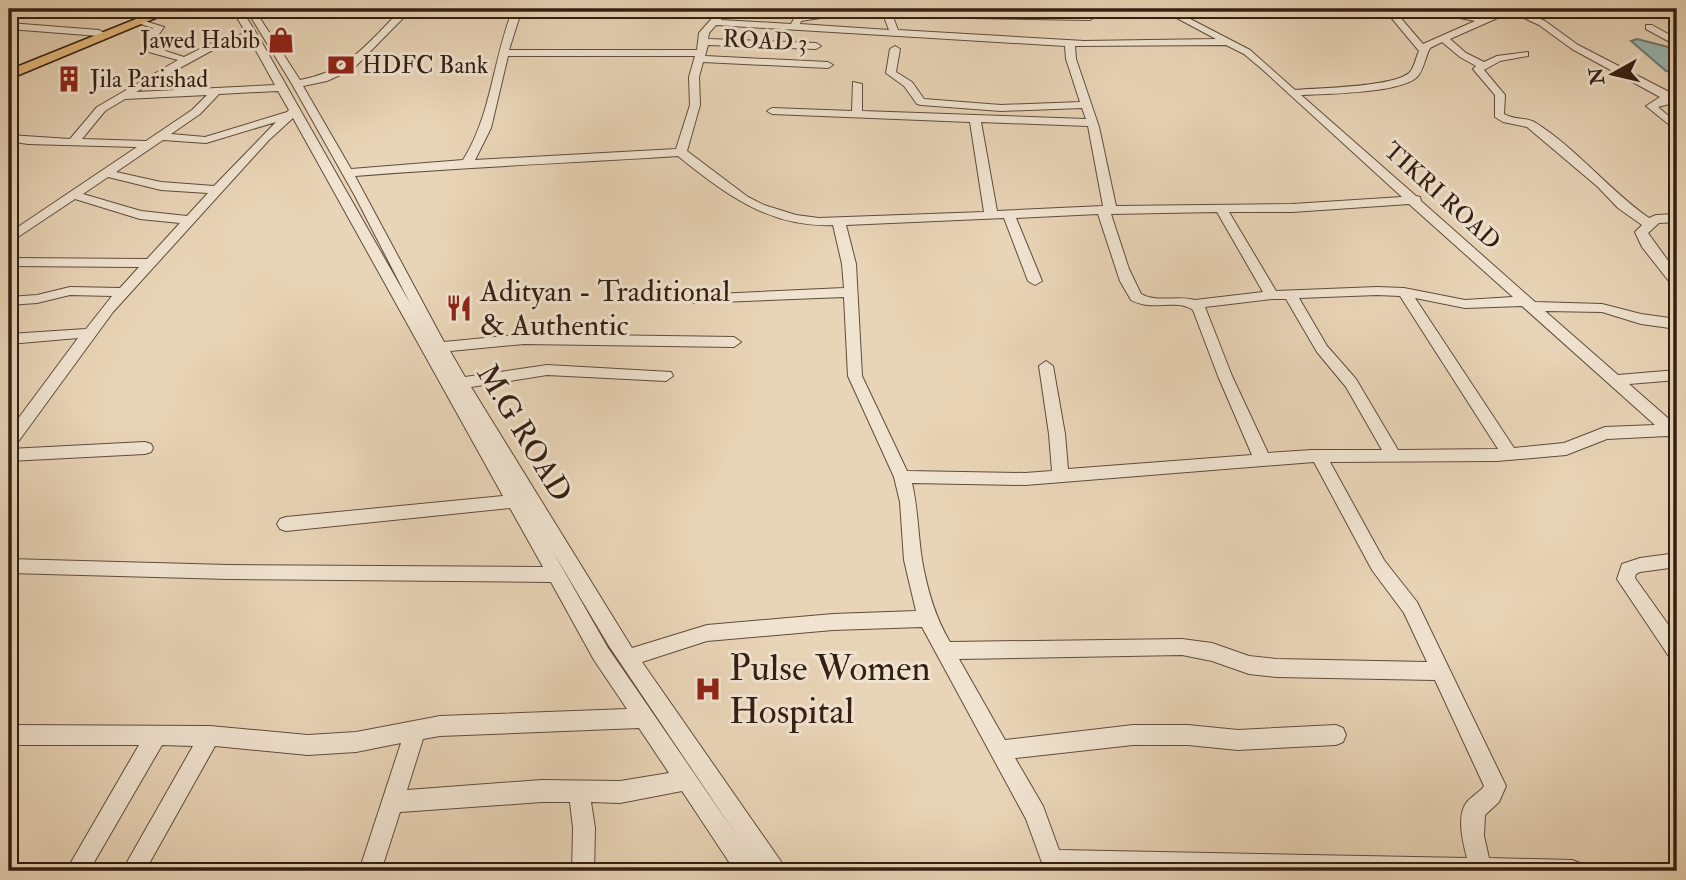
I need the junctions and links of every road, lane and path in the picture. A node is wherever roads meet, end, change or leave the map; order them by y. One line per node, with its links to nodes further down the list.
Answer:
1 (160, 9): 22 (main road)
2 (170, 9): 16 (main road)
3 (237, 9): 23 (street, M.G ROAD)
4 (250, 9): 40 (street, M.G ROAD)
5 (407, 9): 40 (street)
6 (517, 9): 34 (street)
7 (720, 9): 18 (street)
8 (819, 9): 21 (street)
9 (886, 9): 24 (street)
10 (1388, 9): 32 (street)
11 (1450, 9): 17 (street)
12 (1172, 10): 28 (street, TIKRI ROAD)
13 (1508, 10): 17 (street); 46 (street)
14 (1088, 13): 15 (street); 25 (street)
15 (972, 16)
16 (141, 21): 36 (street); 39 (main road)
17 (1486, 21): 26 (street)
18 (714, 22): 21 (street); 33 (street)
19 (9, 26): 22 (street)
20 (1649, 27): 29 (street)
21 (793, 28): 24 (street)
22 (99, 33): 39 (main road)
23 (253, 34): 42 (street, M.G ROAD); 45 (street)
24 (895, 34): 27 (street)
25 (1092, 36): 27 (street); 28 (street)
26 (1443, 38): 32 (street); 38 (street)
27 (1070, 43): 47 (street)
28 (1232, 43): 44 (street, TIKRI ROAD)
29 (1677, 43)
30 (816, 46): 33 (street)
31 (895, 49): 47 (street)
32 (1423, 50): 44 (street)
33 (701, 51): 34 (street); 37 (street, ROAD 3); 58 (street)
34 (503, 53): 59 (street)
35 (1525, 54): 38 (street)
36 (180, 58)
37 (828, 65)
38 (1482, 65): 72 (street)
39 (9, 73)
40 (297, 84): 61 (street, M.G ROAD)
41 (857, 84): 50 (street)
42 (280, 88): 43 (street); 49 (street, M.G ROAD)
43 (215, 93): 45 (street); 54 (street)
44 (1292, 93): 64 (street, TIKRI ROAD)
45 (122, 96): 56 (street)
46 (1674, 99): 53 (street)
47 (1087, 105): 52 (street)
48 (772, 111): 50 (street)
49 (292, 113): 54 (street); 62 (street); 97 (street, M.G ROAD)
50 (857, 114): 51 (street)
51 (975, 120): 52 (street); 68 (street)
52 (1093, 123): 66 (street)
53 (1677, 128)
54 (160, 136): 57 (street)
55 (9, 138): 56 (street)
56 (75, 140): 57 (street)
57 (148, 144): 60 (street)
58 (681, 152): 59 (street); 71 (street)
59 (467, 163): 61 (street)
60 (107, 173): 62 (street); 63 (street)
61 (347, 173): 91 (street, M.G ROAD)
62 (218, 190): 70 (street)
63 (74, 195): 70 (street); 73 (street)
64 (1416, 200): 65 (street); 85 (street, TIKRI ROAD)
65 (1221, 209): 66 (street); 82 (street)
66 (1106, 210): 67 (street); 86 (street)
67 (1008, 213): 68 (street); 76 (street)
68 (991, 214): 71 (street)
69 (1677, 218): 72 (street)
70 (190, 220): 75 (street)
71 (839, 223): 79 (street)
72 (1648, 223): 77 (street)
73 (9, 239)
74 (9, 261): 75 (street)
75 (150, 263): 78 (street)
76 (1035, 281)
77 (1677, 282)
78 (123, 292): 84 (street); 88 (street)
79 (851, 292): 83 (street); 107 (street)
80 (1404, 292): 81 (street); 85 (street); 101 (street)
81 (1290, 294): 82 (street); 104 (street)
82 (1272, 295): 86 (street)
83 (694, 299)
84 (9, 301)
85 (1530, 303): 87 (street); 95 (street, TIKRI ROAD)
86 (1195, 304): 105 (street)
87 (1677, 324)
88 (89, 333): 89 (street); 99 (street)
89 (9, 340)
90 (734, 342): 91 (street)
91 (440, 347): 96 (street, M.G ROAD)
92 (1046, 366): 106 (street)
93 (1677, 375): 95 (street)
94 (666, 376): 96 (street)
95 (1615, 380): 98 (street, TIKRI ROAD)
96 (462, 383): 97 (street, M.G ROAD)
97 (473, 413): 108 (street, M.G ROAD); 116 (street, M.G ROAD)
98 (1674, 433): 101 (street)
99 (9, 442)
100 (145, 448): 102 (street)
101 (1510, 454): 104 (street)
102 (9, 455)
103 (1319, 456): 104 (street); 105 (street); 117 (street)
104 (1394, 456)
105 (1263, 461): 106 (street)
106 (1060, 475): 107 (street)
107 (902, 477): 113 (street)
108 (515, 501): 109 (street); 112 (street, M.G ROAD)
109 (286, 524)
110 (1675, 564): 115 (street)
111 (9, 566): 112 (street)
112 (557, 575): 116 (street, M.G ROAD)
113 (927, 619): 114 (street); 116 (street)
114 (944, 650): 117 (street); 124 (street)
115 (1677, 652)
116 (620, 657): 118 (street, M.G ROAD); 135 (street, M.G ROAD)
117 (1441, 671): 129 (street)
118 (645, 718): 119 (street); 125 (street, M.G ROAD)
119 (416, 729): 123 (street); 127 (street)
120 (9, 735): 122 (street)
121 (1336, 735): 124 (street)
122 (156, 736): 123 (street); 130 (street)
123 (210, 736): 131 (street)
124 (1001, 750): 128 (street)
125 (687, 780): 126 (street); 134 (street, M.G ROAD)
126 (579, 793): 127 (street); 133 (street)
127 (392, 802): 132 (street)
128 (1054, 866): 129 (street)
129 (1480, 869): 136 (street)
130 (77, 871)
131 (133, 871)
132 (370, 871)
133 (583, 871)
134 (748, 871)
135 (774, 871)
136 (1572, 871)

